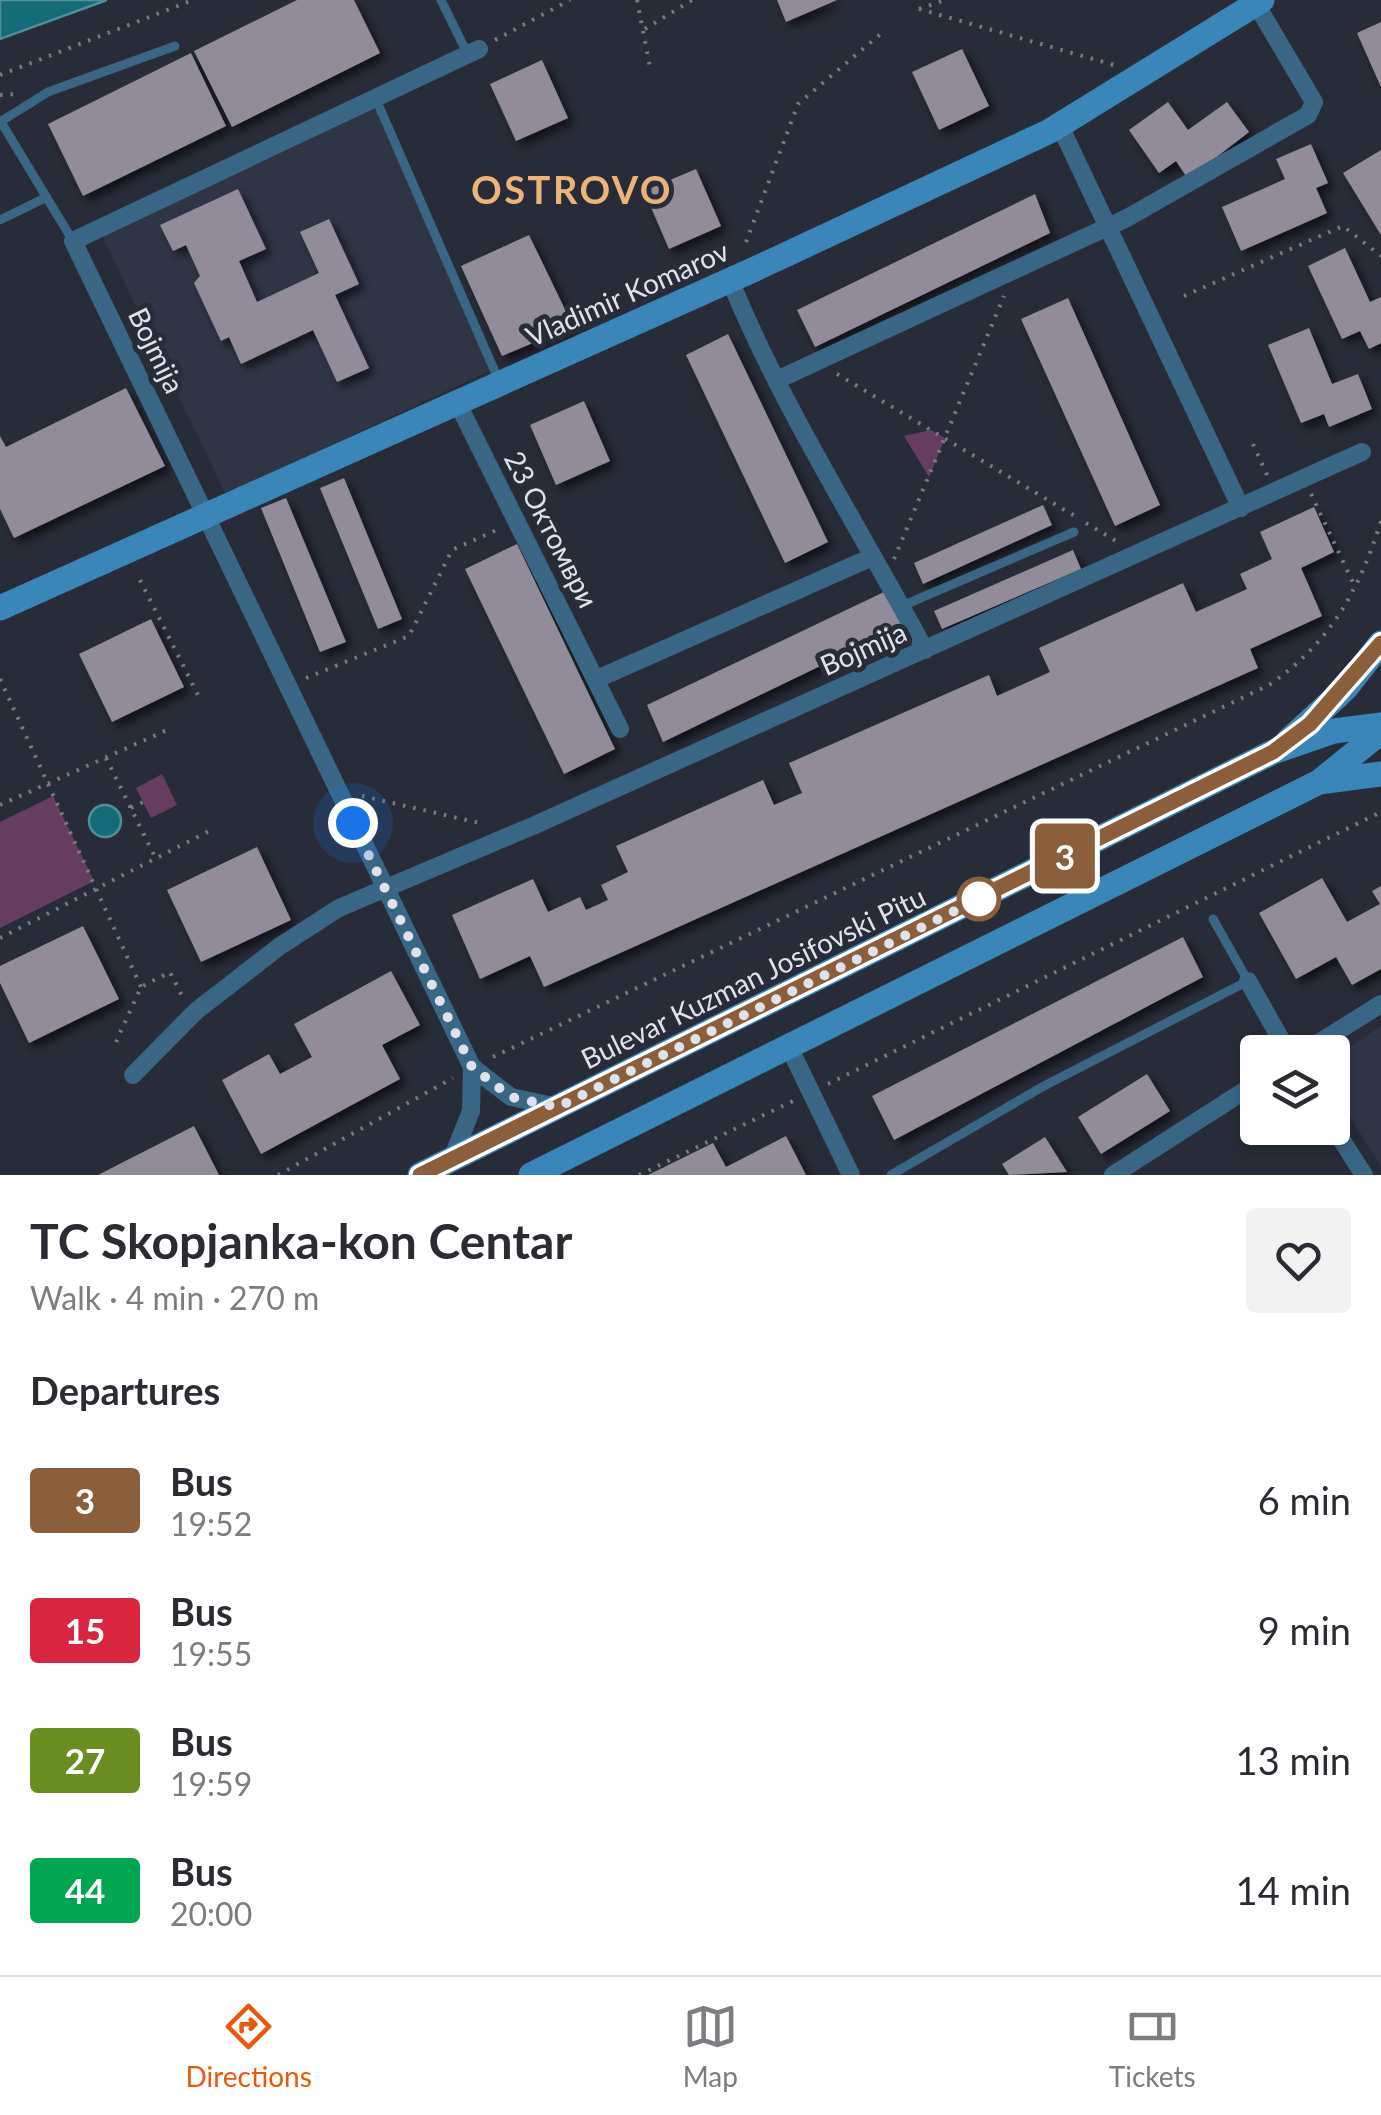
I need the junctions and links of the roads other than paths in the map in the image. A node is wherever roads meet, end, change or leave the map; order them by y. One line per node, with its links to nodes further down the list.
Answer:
1 (440, 0): 4 (lane)
2 (1259, 2): 7 (street, Vladimir Komarov); 10 (street)
3 (174, 46): 6 (lane)
4 (473, 51): 5 (street)
5 (375, 97): 11 (street); 14 (lane)
6 (0, 122): 8 (lane)
7 (1060, 126): 10 (street); 12 (street, Vladimir Komarov)
8 (45, 198): 9 (lane); 11 (lane)
9 (0, 220)
10 (1109, 225): 13 (street); 17 (street)
11 (74, 241): 18 (street, Bojmija)
12 (730, 280): 13 (street); 14 (street, Vladimir Komarov)
13 (777, 380): 20 (street)
14 (500, 384): 15 (street, Vladimir Komarov)
15 (458, 404): 18 (street, Vladimir Komarov); 25 (street, 23 Октомври)
16 (1362, 452): 17 (street, Bojmija)
17 (1241, 508): 24 (street, Bojmija)
18 (206, 513): 22 (street, Vladimir Komarov); 31 (street, Bojmija)
19 (1074, 532): 21 (lane)
20 (870, 558): 21 (street); 25 (street)
21 (902, 606): 24 (street)
22 (0, 608)
23 (1381, 643): 28 (street, Bulevar Kuzman Josifovski Pitu)
24 (925, 650): 31 (street, Bojmija)
25 (597, 679): 26 (street, 23 Октомври)
26 (620, 729)
27 (1381, 729): 28 (street, Bulevar Kuzman Josifovski Pitu); 30 (street)
28 (1273, 752): 41 (street, Bulevar Kuzman Josifovski Pitu)
29 (1381, 774): 30 (street)
30 (1319, 782): 37 (street)
31 (384, 889): 38 (street, Bojmija); 39 (street, Bojmija)
32 (1213, 920): 33 (lane)
33 (1248, 980): 35 (street); 47 (lane)
34 (1381, 1004): 36 (street)
35 (1279, 1035)
36 (1331, 1035)
37 (790, 1049): 45 (street); 46 (street)
38 (472, 1067): 41 (street); 43 (street)
39 (133, 1074)
40 (1240, 1094): 48 (street)
41 (558, 1107): 43 (street, Bulevar Kuzman Josifovski Pitu)
42 (1345, 1145): 49 (street)
43 (452, 1159): 44 (street, Bulevar Kuzman Josifovski Pitu)
44 (420, 1175)
45 (531, 1175)
46 (852, 1175)
47 (891, 1175)
48 (1113, 1175)
49 (1364, 1175)

